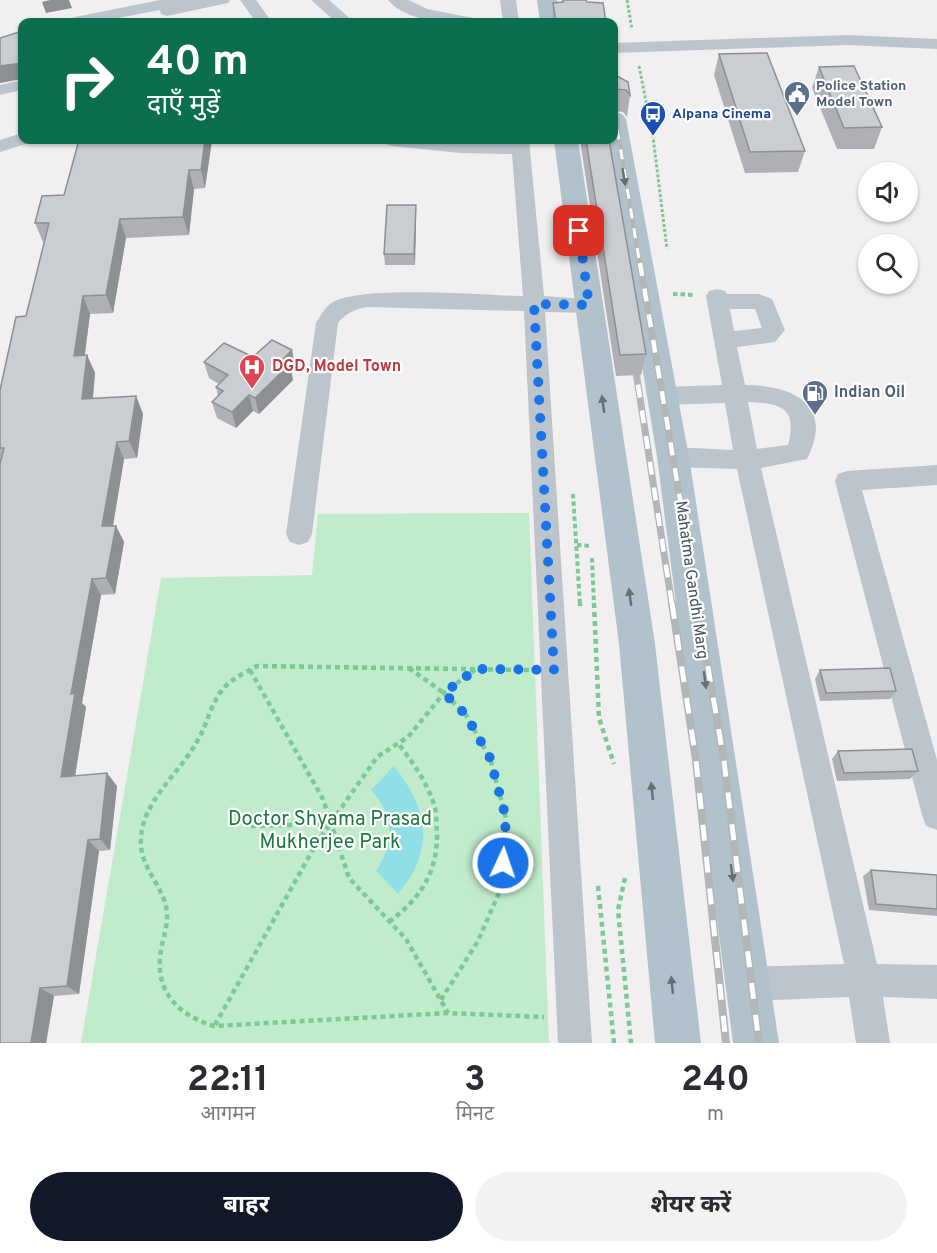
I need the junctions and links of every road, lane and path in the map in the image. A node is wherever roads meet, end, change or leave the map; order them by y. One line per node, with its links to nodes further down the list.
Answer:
1 (184, 0): 9 (street)
2 (222, 0): 10 (street)
3 (248, 0): 11 (street)
4 (319, 0): 12 (street)
5 (396, 0): 13 (street)
6 (508, 0): 14 (street)
7 (547, 0): 15 (main road)
8 (627, 0): 17 (path)
9 (95, 18)
10 (134, 18)
11 (261, 18)
12 (341, 18)
13 (447, 18)
14 (510, 18)
15 (549, 18)
16 (937, 44): 17 (street)
17 (635, 47): 18 (street); 27 (path)
18 (618, 48)
19 (18, 86): 20 (street)
20 (0, 90)
21 (18, 140): 26 (street)
22 (618, 142): 34 (main road, Mahatma Gandhi Marg, one-way to 34)
23 (431, 144): 24 (street)
24 (520, 144): 30 (street)
25 (567, 144): 31 (main road)
26 (0, 146)
27 (667, 249)
28 (672, 294): 29 (path)
29 (717, 299): 32 (street); 32 (street)
30 (534, 304): 31 (street); 38 (street); 43 (street)
31 (589, 305): 60 (main road, one-way to 31)
32 (725, 340): 33 (street)
33 (735, 394): 34 (street); 36 (street); 36 (street)
34 (662, 396): 35 (main road, Mahatma Gandhi Marg)
35 (673, 457): 36 (street); 54 (main road, Mahatma Gandhi Marg, one-way to 54)
36 (747, 461): 52 (street)
37 (937, 475): 47 (street)
38 (299, 534)
39 (590, 534): 46 (path)
40 (409, 668): 41 (path); 42 (path); 44 (path)
41 (476, 669): 43 (path); 44 (path)
42 (250, 670): 48 (path); 57 (path)
43 (554, 670): 58 (street)
44 (444, 693): 45 (path); 55 (path)
45 (398, 744): 48 (path); 51 (path)
46 (617, 772)
47 (937, 815)
48 (332, 824): 49 (path); 51 (path); 57 (path)
49 (251, 826)
50 (627, 868): 59 (path)
51 (389, 922): 55 (path)
52 (864, 980): 53 (street); 54 (street); 62 (street)
53 (937, 982)
54 (748, 984): 61 (main road, Mahatma Gandhi Marg)
55 (441, 1000): 56 (path)
56 (448, 1013): 57 (path); 58 (path)
57 (214, 1026)
58 (574, 1031)
59 (631, 1043)
60 (678, 1043)
61 (756, 1043)
62 (873, 1043)

